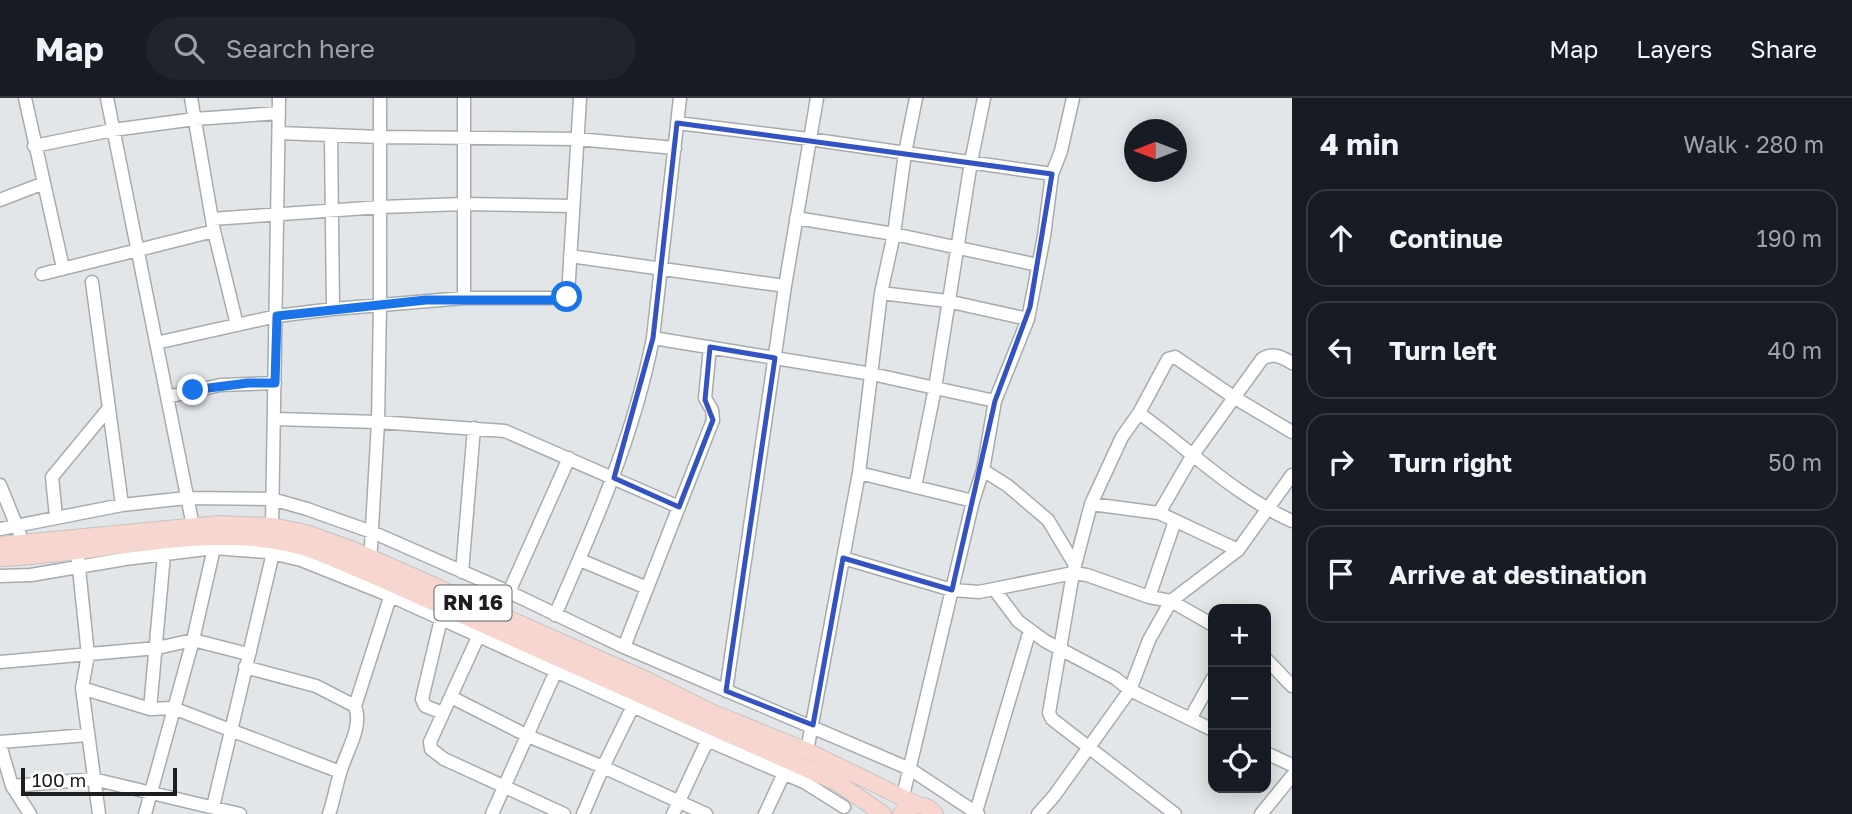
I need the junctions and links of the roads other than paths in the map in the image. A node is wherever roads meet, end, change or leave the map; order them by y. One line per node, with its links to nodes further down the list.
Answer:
1 (24, 98): 23 (street)
2 (107, 98): 16 (street)
3 (191, 98): 14 (street)
4 (279, 98): 13 (street)
5 (380, 98): 19 (street)
6 (464, 98): 20 (street)
7 (580, 98): 21 (street)
8 (680, 98): 15 (street)
9 (817, 98): 22 (street)
10 (916, 98): 25 (street)
11 (984, 98): 26 (street)
12 (1073, 98): 27 (street)
13 (279, 113): 14 (street); 17 (street)
14 (195, 119): 16 (street); 36 (street)
15 (677, 123): 22 (street); 24 (street)
16 (113, 130): 23 (street); 39 (street)
17 (279, 132): 18 (street); 34 (street)
18 (331, 136): 19 (street); 33 (street)
19 (380, 137): 20 (street); 32 (street)
20 (464, 138): 21 (street); 30 (street)
21 (577, 139): 24 (street); 31 (street)
22 (809, 139): 25 (street); 35 (street)
23 (34, 146): 28 (street)
24 (675, 148): 43 (street)
25 (905, 153): 26 (street); 37 (street)
26 (971, 162): 27 (street); 38 (street)
27 (1052, 174): 41 (street)
28 (44, 183): 29 (street); 42 (street)
29 (0, 200)
30 (463, 204): 31 (street); 32 (street); 48 (street)
31 (573, 206): 40 (street)
32 (381, 207): 33 (street); 50 (street)
33 (332, 209): 34 (street); 51 (street)
34 (278, 213): 36 (street); 52 (street)
35 (796, 218): 37 (street); 46 (street)
36 (213, 225): 39 (street); 54 (street)
37 (894, 234): 38 (street); 47 (street)
38 (958, 247): 41 (street); 49 (street)
39 (137, 249): 42 (street); 56 (street)
40 (570, 256): 43 (street); 48 (street)
41 (1038, 265): 53 (street)
42 (62, 268): 44 (street)
43 (661, 269): 46 (street); 55 (street)
44 (42, 274)
45 (93, 282): 66 (street)
46 (785, 286): 58 (street)
47 (881, 293): 49 (street); 60 (street)
48 (464, 298): 50 (street)
49 (947, 301): 53 (street); 62 (street)
50 (380, 304): 51 (street); 69 (street)
51 (333, 309): 52 (street)
52 (277, 316): 54 (street); 61 (street)
53 (1028, 318): 65 (street)
54 (237, 325): 56 (street)
55 (653, 338): 57 (street); 77 (street)
56 (156, 343): 63 (street)
57 (710, 347): 58 (street); 85 (street)
58 (775, 358): 60 (street); 137 (street)
59 (1292, 363): 64 (street)
60 (872, 374): 62 (street); 75 (street)
61 (275, 383): 63 (street); 68 (street)
62 (935, 388): 65 (street); 79 (street)
63 (167, 397): 80 (street)
64 (1235, 398): 67 (street); 71 (street); 72 (street)
65 (995, 401): 74 (street)
66 (109, 408): 84 (street); 88 (street)
67 (1139, 413): 72 (street); 83 (street)
68 (275, 419): 69 (street); 81 (street)
69 (378, 422): 70 (street); 95 (street)
70 (474, 428): 73 (street); 108 (street)
71 (1292, 432)
72 (1192, 456): 86 (street); 87 (street)
73 (569, 458): 77 (street); 115 (street)
74 (983, 470): 82 (street); 107 (street)
75 (859, 473): 79 (street); 104 (street)
76 (1292, 475): 86 (street)
77 (614, 478): 85 (street); 106 (street)
78 (0, 485): 93 (street)
79 (915, 487): 82 (street)
80 (187, 498): 81 (street); 84 (street); 91 (street)
81 (272, 499): 92 (street); 95 (street)
82 (973, 501): 114 (street)
83 (1091, 504): 87 (street); 107 (street)
84 (122, 505): 88 (street)
85 (679, 507): 112 (street)
86 (1266, 509): 90 (street); 99 (street)
87 (1159, 513): 89 (street)
88 (57, 517): 93 (street)
89 (1175, 521): 99 (street); 116 (street)
90 (1292, 521)
91 (193, 526): 92 (main road, RN 16); 96 (main road, RN 16)
92 (272, 526): 103 (main road, RN 16)
93 (17, 527): 94 (street); 96 (street)
94 (0, 529)
95 (372, 532): 103 (street); 108 (street)
96 (24, 544): 97 (main road, RN 16)
97 (0, 545)
98 (214, 548): 100 (street); 101 (street); 123 (street)
99 (1238, 550): 117 (street)
100 (273, 553): 111 (street); 127 (street)
101 (164, 555): 105 (street); 125 (street)
102 (0, 558): 105 (main road, RN 16)
103 (370, 558): 109 (street); 111 (main road, RN 16)
104 (843, 558): 114 (street); 145 (street)
105 (78, 559): 109 (main road, RN 16); 110 (street); 128 (street)
106 (580, 560): 112 (street); 118 (street)
107 (1074, 569): 113 (street); 116 (street); 126 (street)
108 (462, 572): 115 (street)
109 (370, 574): 111 (main road, RN 16)
110 (0, 576)
111 (395, 584): 119 (street); 139 (main road, RN 16); 140 (street); 153 (main road, RN 16)
112 (647, 588): 124 (street)
113 (994, 589): 114 (street); 121 (street)
114 (952, 590): 158 (street)
115 (509, 592): 118 (street)
116 (1149, 597): 117 (street)
117 (1171, 601): 120 (street); 136 (street)
118 (555, 615): 124 (street)
119 (441, 619): 122 (street); 143 (street)
120 (1208, 622)
121 (1030, 630): 126 (street); 171 (street)
122 (478, 637): 132 (street); 138 (street)
123 (193, 640): 125 (street); 127 (street); 141 (street)
124 (624, 647): 137 (street)
125 (158, 648): 128 (street); 142 (street)
126 (1061, 650): 136 (street); 152 (street)
127 (250, 652): 131 (street)
128 (88, 654): 129 (street); 135 (street)
129 (0, 662)
130 (1271, 664): 133 (street)
131 (245, 667): 140 (street); 147 (street)
132 (556, 671): 139 (street); 150 (street)
133 (1292, 686)
134 (1208, 687): 144 (street)
135 (82, 688): 142 (street); 149 (street)
136 (1130, 690): 144 (street); 152 (street)
137 (726, 691): 145 (street)
138 (451, 697): 143 (street); 150 (street)
139 (635, 701): 148 (main road, RN 16); 156 (street)
140 (355, 706): 159 (street)
141 (173, 708): 142 (street); 147 (street); 164 (street)
142 (150, 709)
143 (443, 713): 163 (street)
144 (1190, 719): 146 (street)
145 (813, 725): 153 (street); 158 (street)
146 (1208, 728)
147 (231, 732): 159 (street); 167 (street)
148 (710, 734): 157 (main road, RN 16); 170 (street)
149 (87, 735): 151 (street); 161 (street)
150 (528, 736): 156 (street); 163 (street)
151 (0, 743): 162 (street)
152 (1088, 748): 185 (street); 186 (street)
153 (807, 751): 165 (main road, RN 16)
154 (1271, 756): 155 (street)
155 (1292, 765)
156 (603, 767): 170 (street); 179 (street)
157 (786, 768): 168 (street); 169 (main road, RN 16); 181 (street)
158 (910, 769): 165 (street); 171 (street)
159 (340, 772): 176 (street)
160 (1292, 776): 187 (street)
161 (93, 779): 162 (street); 164 (street); 173 (street)
162 (12, 786): 172 (street)
163 (503, 787): 177 (street); 178 (street)
164 (151, 793): 167 (street); 174 (street)
165 (903, 796): 166 (main road, RN 16)
166 (918, 805): 183 (main road); 184 (main road)
167 (214, 807): 175 (street)
168 (844, 807)
169 (869, 807): 182 (main road, RN 16)
170 (676, 808): 180 (street)
171 (977, 813)
172 (30, 814)
173 (99, 814)
174 (145, 814)
175 (240, 814)
176 (329, 814)
177 (492, 814)
178 (564, 814)
179 (583, 814)
180 (706, 814)
181 (765, 814)
182 (883, 814)
183 (901, 814)
184 (935, 814)
185 (1038, 814)
186 (1175, 814)
187 (1261, 814)

